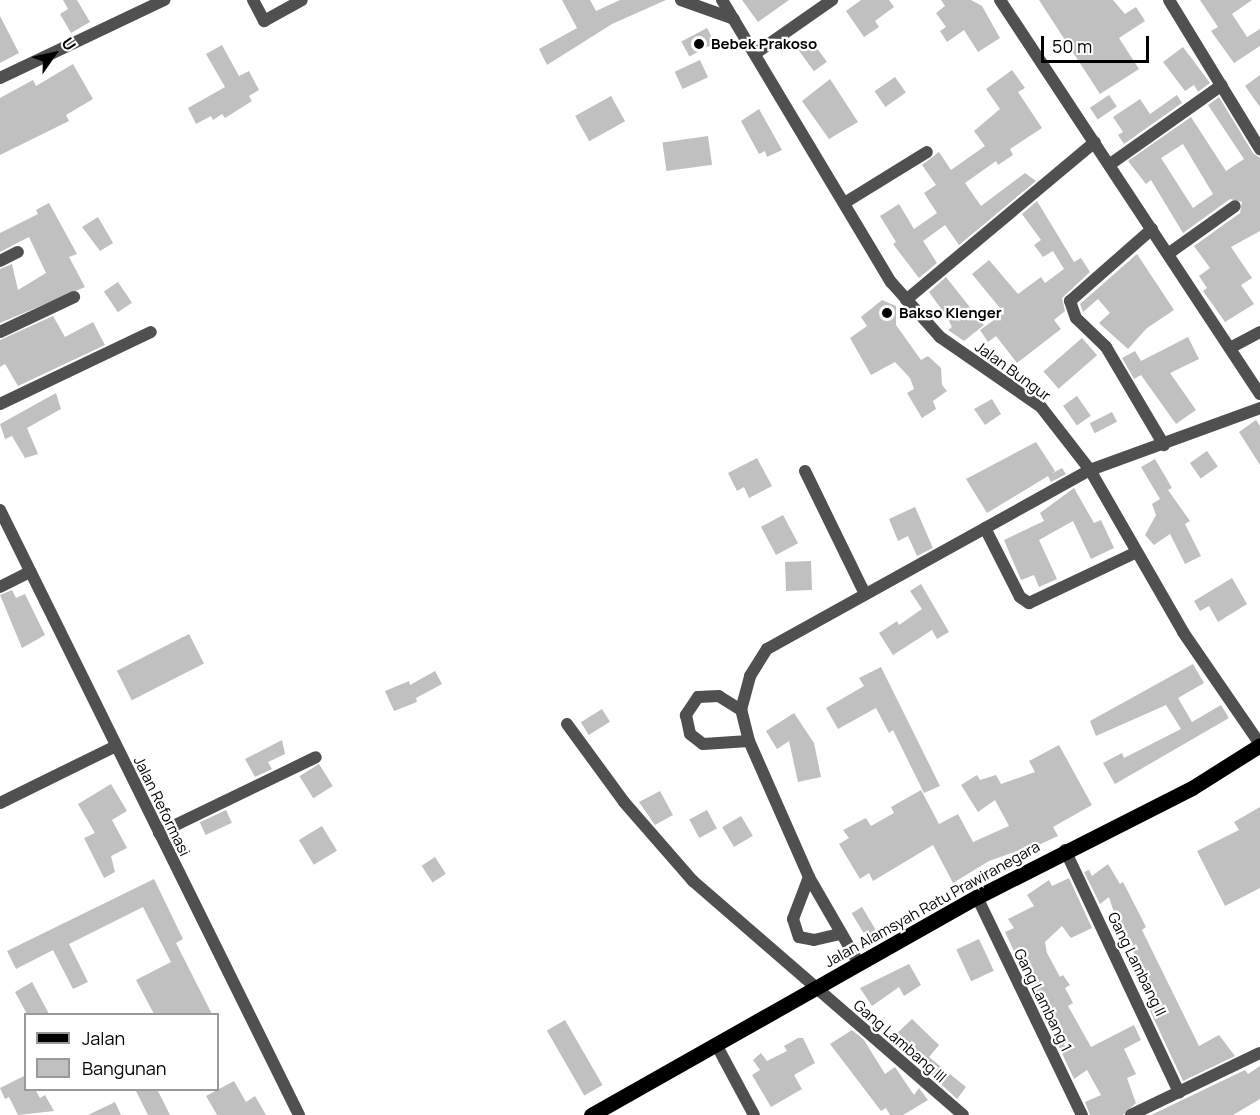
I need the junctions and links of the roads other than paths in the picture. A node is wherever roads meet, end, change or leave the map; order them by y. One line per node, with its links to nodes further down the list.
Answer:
1 (164, 0): 11 (street)
2 (253, 0): 3 (street)
3 (302, 0)
4 (681, 0): 9 (street)
5 (722, 0): 9 (street, Jalan Bungur)
6 (832, 0): 10 (street)
7 (1000, 0): 13 (street)
8 (1169, 0): 12 (street)
9 (734, 19): 10 (street, Jalan Bungur)
10 (756, 53): 17 (street, Jalan Bungur)
11 (0, 78)
12 (1222, 85): 14 (street); 16 (street)
13 (1095, 142): 16 (street); 24 (street)
14 (1260, 149)
15 (927, 152): 17 (street)
16 (1109, 165): 19 (street)
17 (846, 202): 24 (street, Jalan Bungur)
18 (1235, 206): 21 (street)
19 (1152, 229): 21 (street); 32 (street)
20 (18, 252): 22 (street)
21 (1168, 254): 28 (street)
22 (0, 261)
23 (74, 297): 25 (street)
24 (906, 300): 33 (street, Jalan Bungur)
25 (0, 332)
26 (151, 332): 30 (street)
27 (1260, 332): 28 (street)
28 (1230, 348): 29 (street)
29 (1260, 394)
30 (0, 404)
31 (1260, 408): 32 (street)
32 (1164, 445): 33 (street)
33 (1090, 470): 36 (street); 37 (street, Jalan Bungur)
34 (805, 471): 40 (street)
35 (0, 510): 38 (street, Jalan Reformasi)
36 (986, 528): 37 (street); 40 (street)
37 (1137, 552): 44 (street, Jalan Bungur)
38 (30, 572): 39 (street); 45 (street, Jalan Reformasi)
39 (0, 587)
40 (865, 594): 41 (street)
41 (741, 710): 43 (street); 43 (street)
42 (567, 724): 54 (street, Gang Lambang III)
43 (748, 741): 50 (street)
44 (1260, 744): 49 (main road, Jalan Alamsyah Ratu Prawiranegara)
45 (116, 746): 47 (street); 48 (street, Jalan Reformasi)
46 (316, 757): 48 (street)
47 (0, 803)
48 (159, 833): 58 (street, Jalan Reformasi)
49 (1065, 850): 51 (main road, Jalan Alamsyah Ratu Prawiranegara); 57 (street, Gang Lambang II)
50 (809, 877): 52 (street); 52 (street)
51 (977, 897): 53 (main road, Jalan Alamsyah Ratu Prawiranegara); 62 (street, Gang Lambang 1)
52 (841, 934): 53 (street)
53 (858, 962): 54 (main road, Jalan Alamsyah Ratu Prawiranegara)
54 (818, 990): 55 (main road, Jalan Alamsyah Ratu Prawiranegara); 61 (street, Gang Lambang III)
55 (717, 1046): 59 (main road, Jalan Alamsyah Ratu Prawiranegara); 60 (street)
56 (1260, 1053): 57 (street)
57 (1179, 1092): 63 (street)
58 (299, 1115)
59 (591, 1115)
60 (754, 1115)
61 (963, 1115)
62 (1082, 1115)
63 (1131, 1115)

